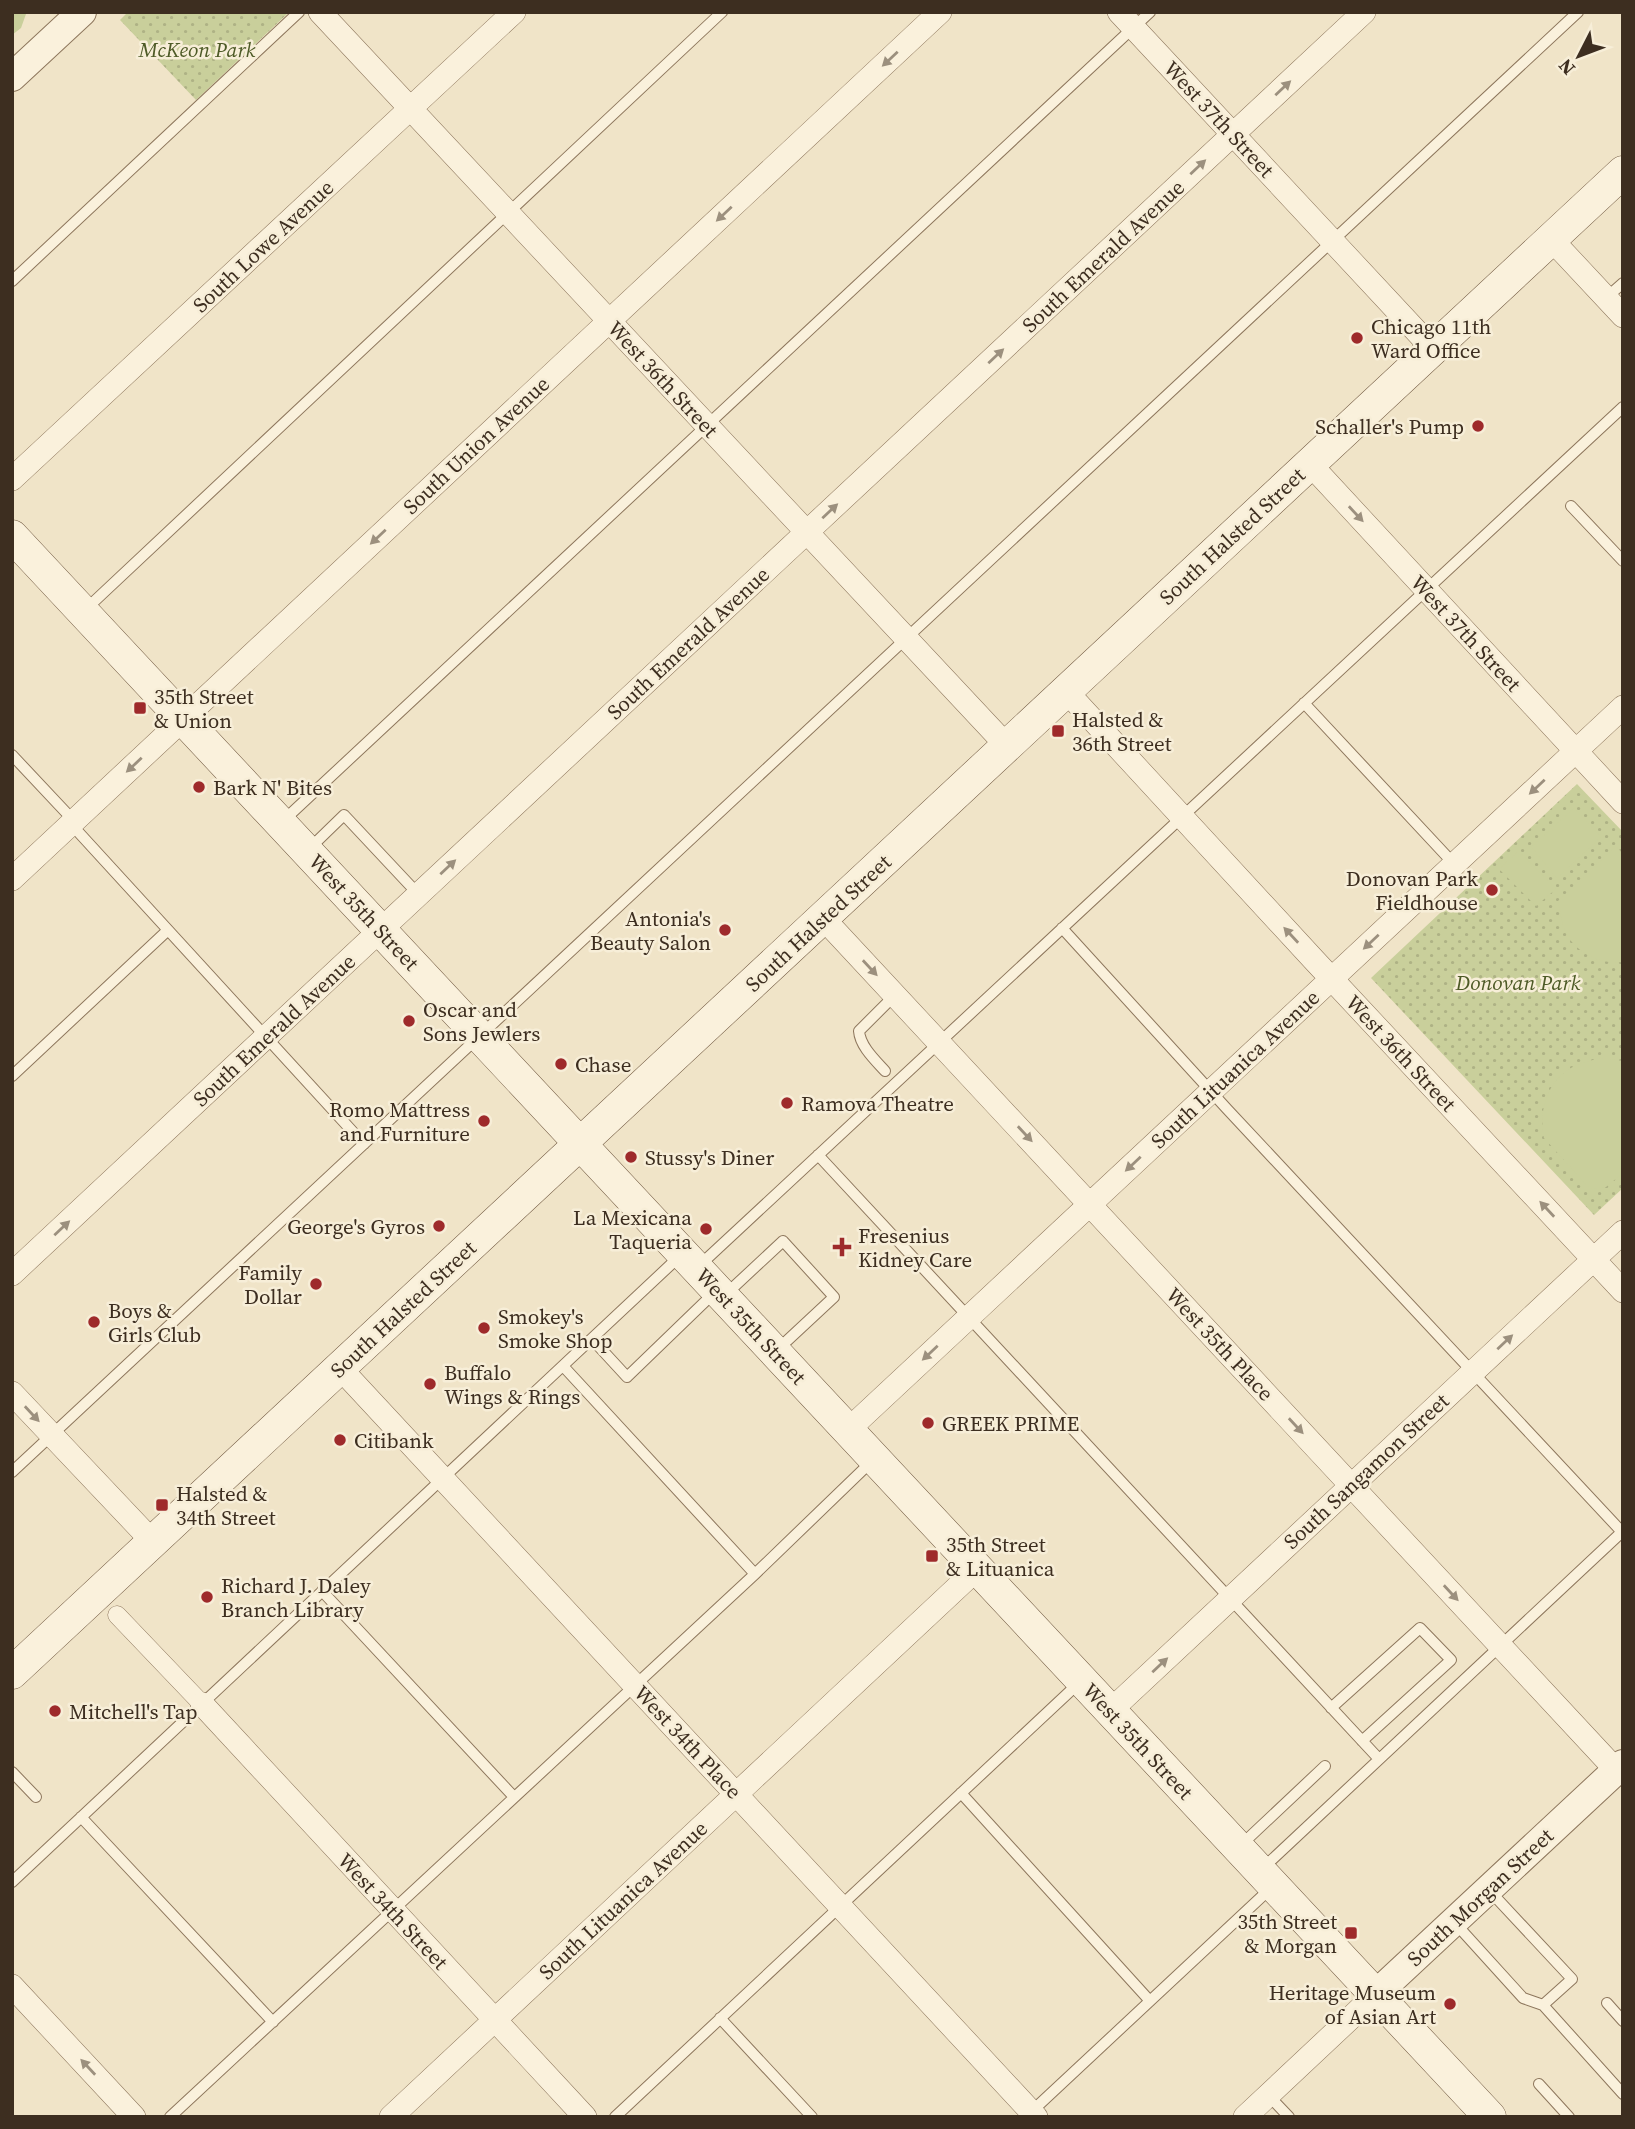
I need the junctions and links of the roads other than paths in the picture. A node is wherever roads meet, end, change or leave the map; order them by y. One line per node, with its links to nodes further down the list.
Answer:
1 (82, 12): 10 (street)
2 (299, 12): 17 (lane)
3 (320, 12): 11 (street, West 36th Street)
4 (514, 12): 11 (street, South Lowe Avenue)
5 (722, 12): 14 (lane)
6 (940, 12): 20 (street, South Union Avenue, one-way to 20)
7 (1364, 12): 12 (street, South Emerald Avenue, one-way to 7)
8 (1578, 12): 16 (lane)
9 (1135, 17): 12 (street, West 37th Street); 23 (lane)
10 (12, 77)
11 (410, 109): 14 (street, West 36th Street); 25 (street, South Lowe Avenue)
12 (1233, 134): 16 (street, West 37th Street); 27 (street, South Emerald Avenue, one-way to 12)
13 (1623, 172): 15 (main road, South Halsted Street)
14 (508, 214): 20 (street, West 36th Street); 31 (lane)
15 (1551, 239): 18 (street); 21 (main road, South Halsted Street)
16 (1333, 241): 21 (street, West 37th Street); 32 (lane)
17 (12, 281)
18 (1615, 291): 19 (street)
19 (1623, 316)
20 (609, 321): 23 (street, West 36th Street); 36 (street, South Union Avenue, one-way to 36)
21 (1433, 349): 24 (main road, South Halsted Street)
22 (1623, 407): 30 (lane)
23 (708, 426): 27 (street, West 36th Street); 43 (lane)
24 (1310, 464): 30 (street, West 37th Street, one-way to 30); 33 (main road, South Halsted Street)
25 (12, 479)
26 (1571, 506): 29 (lane)
27 (807, 533): 32 (street, West 36th Street); 47 (street, South Emerald Avenue, one-way to 27)
28 (12, 536): 31 (main road, West 35th Street)
29 (1623, 561)
30 (1426, 589): 34 (lane); 38 (street, West 37th Street)
31 (83, 611): 36 (main road, West 35th Street)
32 (906, 639): 37 (street, West 36th Street); 54 (lane)
33 (1066, 691): 37 (main road, South Halsted Street); 41 (street, West 36th Street)
34 (1304, 703): 41 (lane); 45 (lane)
35 (1623, 707): 38 (street, South Lituanica Avenue)
36 (184, 718): 42 (street, South Union Avenue, one-way to 42); 43 (main road, West 35th Street)
37 (1007, 746): 48 (main road, South Halsted Street)
38 (1576, 751): 40 (street, West 37th Street); 45 (street, South Lituanica Avenue, one-way to 45)
39 (12, 755): 42 (lane)
40 (1623, 802)
41 (1182, 817): 49 (lane); 52 (street, West 36th Street, one-way to 41)
42 (72, 822): 46 (street, South Union Avenue); 50 (lane)
43 (281, 822): 44 (main road, West 35th Street)
44 (307, 851): 47 (lane); 51 (main road, West 35th Street)
45 (1454, 864): 52 (street, South Lituanica Avenue, one-way to 52)
46 (12, 879)
47 (419, 895): 51 (street, South Emerald Avenue)
48 (823, 918): 53 (street, West 35th Place, one-way to 53); 61 (main road, South Halsted Street)
49 (1062, 928): 56 (lane); 59 (lane)
50 (168, 930): 55 (lane); 58 (lane)
51 (381, 930): 54 (main road, West 35th Street); 55 (street, South Emerald Avenue)
52 (1331, 979): 59 (street, South Lituanica Avenue); 65 (street, West 36th Street, one-way to 52)
53 (895, 995): 56 (street, West 35th Place); 57 (lane)
54 (480, 1036): 60 (lane); 61 (main road, West 35th Street)
55 (266, 1037): 60 (lane); 66 (street, South Emerald Avenue, one-way to 55)
56 (939, 1042): 62 (lane); 63 (street, West 35th Place, one-way to 63)
57 (885, 1071)
58 (12, 1076)
59 (1211, 1092): 63 (street, South Lituanica Avenue, one-way to 63); 74 (lane)
60 (364, 1144): 77 (lane)
61 (580, 1144): 67 (main road, West 35th Street); 73 (main road, South Halsted Street)
62 (818, 1155): 67 (lane); 69 (lane)
63 (1090, 1204): 69 (street, South Lituanica Avenue); 81 (street, West 35th Place, one-way to 81)
64 (1623, 1232): 65 (street, South Sangamon Street)
65 (1593, 1259): 68 (street, West 36th Street); 74 (street, South Sangamon Street, one-way to 65)
66 (12, 1274)
67 (705, 1277): 70 (lane); 70 (lane); 71 (main road, West 35th Street); 71 (lane)
68 (1623, 1291)
69 (969, 1317): 76 (street, South Lituanica Avenue, one-way to 76); 87 (lane)
70 (592, 1339): 72 (lane)
71 (775, 1352): 76 (main road, West 35th Street)
72 (563, 1366): 80 (lane); 85 (lane)
73 (340, 1368): 80 (street, West 34th Place); 83 (main road, South Halsted Street)
74 (1473, 1371): 81 (street, South Sangamon Street); 82 (lane)
75 (12, 1393): 77 (street, one-way to 77)
76 (848, 1430): 78 (main road, West 35th Street)
77 (52, 1435): 79 (lane); 83 (street)
78 (874, 1459): 84 (main road, West 35th Street); 85 (lane)
79 (12, 1472)
80 (443, 1478): 86 (lane); 92 (street, West 34th Place)
81 (1351, 1486): 87 (street, South Sangamon Street); 89 (street, West 35th Place, one-way to 89)
82 (1622, 1531): 89 (lane)
83 (153, 1542): 90 (main road, South Halsted Street)
84 (977, 1569): 91 (main road, West 35th Street); 102 (street, South Lituanica Avenue)
85 (755, 1574): 92 (lane)
86 (322, 1591): 93 (lane); 104 (lane)
87 (1230, 1599): 94 (lane); 95 (street, South Sangamon Street, one-way to 87)
88 (117, 1615): 93 (street)
89 (1500, 1645): 97 (lane); 99 (street, West 35th Place)
90 (12, 1673)
91 (1082, 1681): 95 (main road, West 35th Street); 101 (lane)
92 (634, 1685): 102 (street, West 34th Place); 104 (lane)
93 (202, 1704): 105 (lane); 111 (street, West 34th Street)
94 (1331, 1708): 96 (lane); 96 (lane)
95 (1110, 1711): 106 (main road, West 35th Street)
96 (1362, 1741): 97 (lane)
97 (1379, 1759): 107 (lane)
98 (1325, 1766): 106 (lane)
99 (1620, 1767): 109 (street, South Morgan Street)
100 (12, 1772): 103 (lane)
101 (961, 1793): 110 (lane); 115 (lane)
102 (736, 1795): 110 (street, West 34th Place); 119 (street, South Lituanica Avenue)
103 (36, 1797)
104 (514, 1797): 111 (lane)
105 (81, 1817): 108 (lane); 121 (lane)
106 (1238, 1848): 107 (main road, West 35th Street)
107 (1266, 1879): 114 (main road, West 35th Street); 115 (lane)
108 (12, 1882)
109 (1488, 1889): 112 (street, South Morgan Street); 117 (lane)
110 (840, 1906): 118 (lane); 125 (street, West 34th Place)
111 (393, 1911): 119 (street, West 34th Street); 121 (lane)
112 (1454, 1922): 114 (street, South Morgan Street); 117 (lane)
113 (12, 1986): 126 (street, one-way to 113)
114 (1375, 1995): 124 (street, South Morgan Street); 134 (main road, West 35th Street)
115 (1150, 2001): 125 (lane)
116 (1607, 2003): 120 (lane)
117 (1544, 2005): 123 (lane)
118 (720, 2018): 130 (lane); 131 (lane)
119 (494, 2021): 128 (street, South Lituanica Avenue); 129 (street, West 34th Street)
120 (1623, 2021)
121 (273, 2022): 127 (lane)
122 (1539, 2084): 135 (lane)
123 (1623, 2094)
124 (1268, 2095): 132 (street, South Morgan Street); 133 (lane)
125 (1031, 2115)
126 (134, 2117)
127 (170, 2117)
128 (391, 2117)
129 (585, 2117)
130 (615, 2117)
131 (812, 2117)
132 (1245, 2117)
133 (1289, 2117)
134 (1490, 2117)
135 (1569, 2117)

